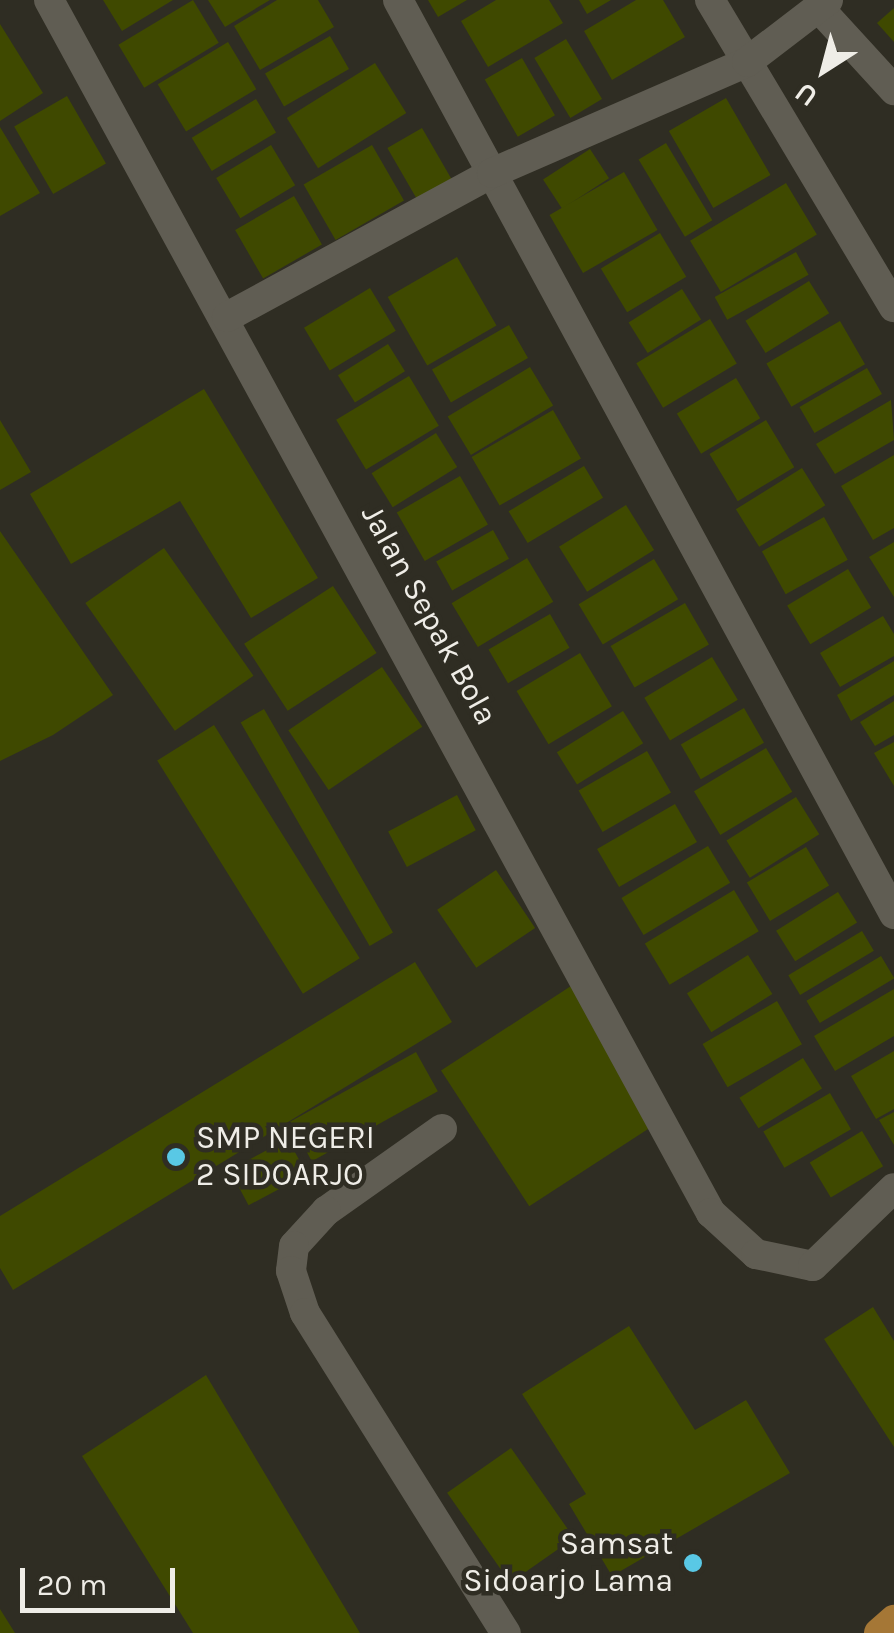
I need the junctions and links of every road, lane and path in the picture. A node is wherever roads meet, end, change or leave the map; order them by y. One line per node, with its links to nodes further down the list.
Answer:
1 (49, 0): 9 (street, Jalan Sepak Bola)
2 (398, 0): 7 (street)
3 (710, 0): 5 (street)
4 (823, 4): 5 (street); 6 (street)
5 (747, 62): 7 (street); 8 (street)
6 (894, 90)
7 (492, 173): 9 (street); 10 (street)
8 (894, 307)
9 (227, 317): 12 (street, Jalan Sepak Bola)
10 (894, 914)
11 (442, 1129): 14 (street)
12 (894, 1188)
13 (894, 1620): 15 (main road)
14 (506, 1633)
15 (879, 1633)

